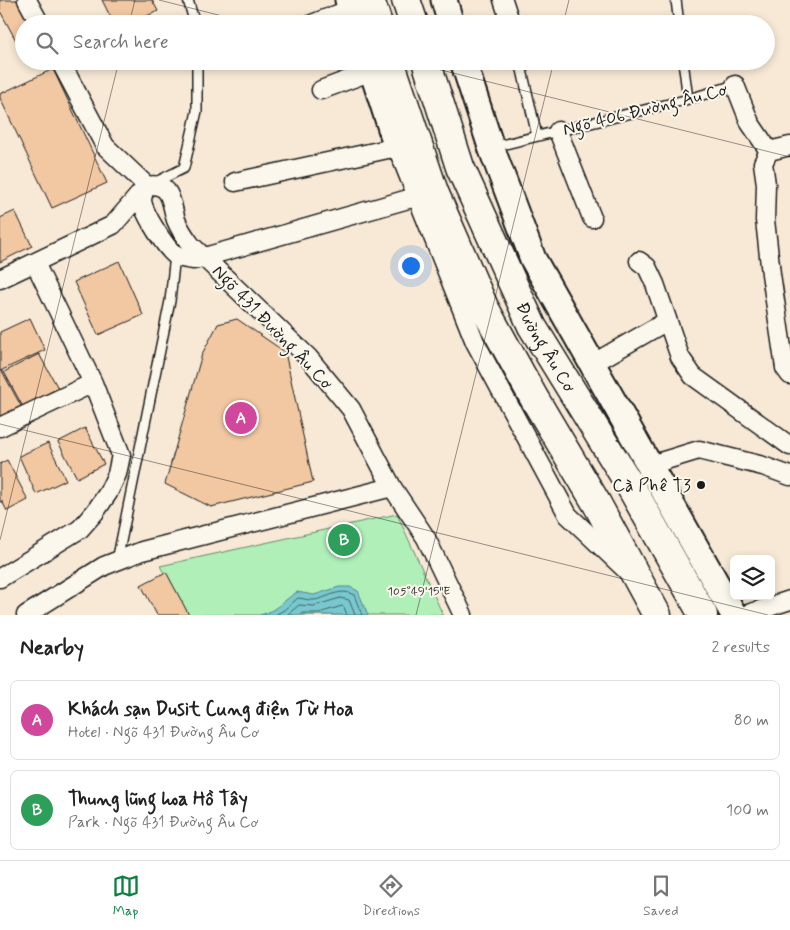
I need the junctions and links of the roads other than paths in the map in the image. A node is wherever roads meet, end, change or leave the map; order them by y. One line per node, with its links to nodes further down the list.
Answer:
1 (27, 0): 8 (street)
2 (188, 0): 9 (lane)
3 (406, 0): 11 (main road)
4 (444, 0): 12 (street)
5 (504, 0): 13 (street)
6 (676, 0): 14 (lane)
7 (356, 8): 10 (street)
8 (35, 15)
9 (192, 15)
10 (337, 15)
11 (411, 15)
12 (448, 15)
13 (508, 15)
14 (678, 15)
15 (65, 70): 34 (street)
16 (197, 70): 34 (lane)
17 (366, 70): 25 (street)
18 (378, 70): 30 (street, Đường Âu Cơ)
19 (379, 70): 35 (main road, Đường Âu Cơ)
20 (429, 70): 57 (main road, Đường Âu Cơ)
21 (466, 70): 31 (street, Đường Âu Cơ)
22 (522, 70): 28 (lane)
23 (684, 70): 26 (lane)
24 (735, 85): 26 (lane, Ngõ 406 Đường Âu Cơ); 32 (street, Ngõ 406 Đường Âu Cơ)
25 (321, 90)
26 (688, 99): 27 (lane, Ngõ 406 Đường Âu Cơ)
27 (558, 131): 28 (lane, Ngõ 406 Đường Âu Cơ); 36 (street)
28 (538, 136): 31 (lane, Ngõ 406 Đường Âu Cơ)
29 (790, 146): 32 (street)
30 (397, 147): 33 (street); 35 (street, Đường Âu Cơ)
31 (491, 147): 43 (street, Đường Âu Cơ)
32 (769, 151): 44 (street)
33 (234, 182)
34 (147, 186): 37 (street); 38 (street); 40 (street)
35 (425, 195): 38 (street, Ngõ 431 Đường Âu Cơ); 56 (main road, Đường Âu Cơ)
36 (592, 218)
37 (175, 255): 38 (street); 51 (lane)
38 (204, 257): 50 (street, Ngõ 431 Đường Âu Cơ)
39 (639, 261): 42 (street)
40 (35, 263): 41 (street); 45 (street)
41 (0, 279)
42 (667, 321): 43 (street); 47 (street)
43 (592, 364): 48 (street, Đường Âu Cơ)
44 (790, 375)
45 (93, 383): 46 (street); 52 (street)
46 (0, 427)
47 (790, 446)
48 (650, 465): 49 (street); 58 (street, Đường Âu Cơ)
49 (790, 476)
50 (392, 487): 51 (street); 55 (street, Ngõ 431 Đường Âu Cơ)
51 (117, 561): 54 (street)
52 (0, 578)
53 (790, 600): 59 (street)
54 (37, 612)
55 (463, 615)
56 (658, 615)
57 (703, 615)
58 (734, 615)
59 (745, 615)

